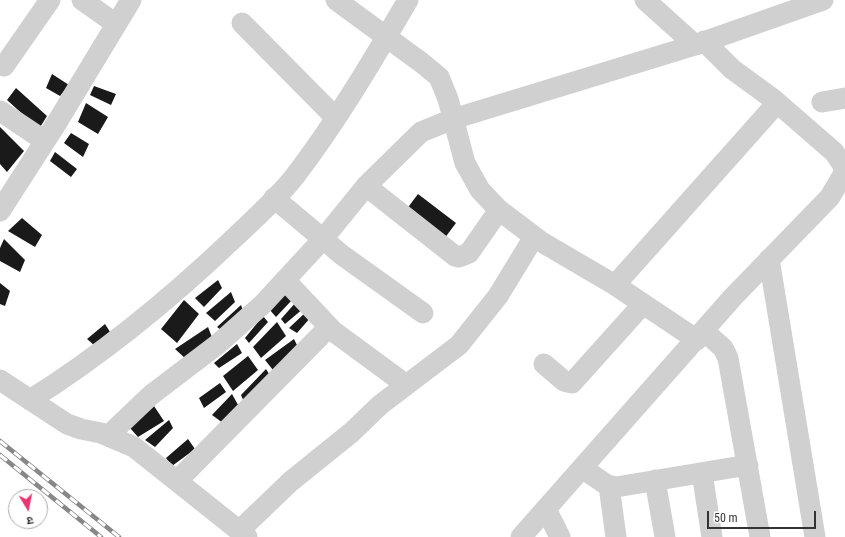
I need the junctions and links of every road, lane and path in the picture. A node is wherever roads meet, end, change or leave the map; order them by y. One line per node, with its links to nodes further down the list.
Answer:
1 (50, 0): 12 (street)
2 (82, 0): 9 (street)
3 (131, 0): 9 (street)
4 (336, 0): 10 (street)
5 (408, 0): 10 (street)
6 (645, 0): 11 (street)
7 (823, 0): 11 (street)
8 (242, 23): 17 (street)
9 (116, 24): 19 (street)
10 (386, 38): 17 (street); 18 (street)
11 (699, 43): 15 (street); 18 (street)
12 (4, 66)
13 (845, 98): 14 (street)
14 (822, 102)
15 (777, 103): 26 (street); 28 (street)
16 (0, 111): 19 (street)
17 (336, 118): 21 (street)
18 (453, 118): 20 (street); 22 (street)
19 (45, 141): 23 (street)
20 (366, 186): 22 (street); 25 (street)
21 (274, 198): 25 (street); 36 (street)
22 (498, 210): 24 (street)
23 (0, 211)
24 (534, 237): 28 (street); 35 (street)
25 (323, 239): 27 (street); 30 (street)
26 (769, 259): 32 (street); 52 (street)
27 (285, 280): 31 (street); 37 (street)
28 (615, 285): 29 (street)
29 (643, 304): 32 (street); 33 (street)
30 (423, 313)
31 (329, 327): 35 (street); 42 (street)
32 (700, 336): 38 (street); 39 (street)
33 (544, 364)
34 (0, 380): 36 (street)
35 (405, 384): 45 (street)
36 (30, 400): 37 (street)
37 (108, 435): 42 (street)
38 (748, 465): 40 (street); 51 (street)
39 (582, 468): 43 (street); 44 (street)
40 (702, 473): 41 (street); 50 (street)
41 (655, 480): 43 (street); 49 (street)
42 (177, 481): 45 (street)
43 (609, 486): 48 (street)
44 (546, 508): 46 (street); 47 (street)
45 (243, 534)
46 (521, 537)
47 (560, 537)
48 (616, 537)
49 (665, 537)
50 (712, 537)
51 (760, 537)
52 (815, 537)

